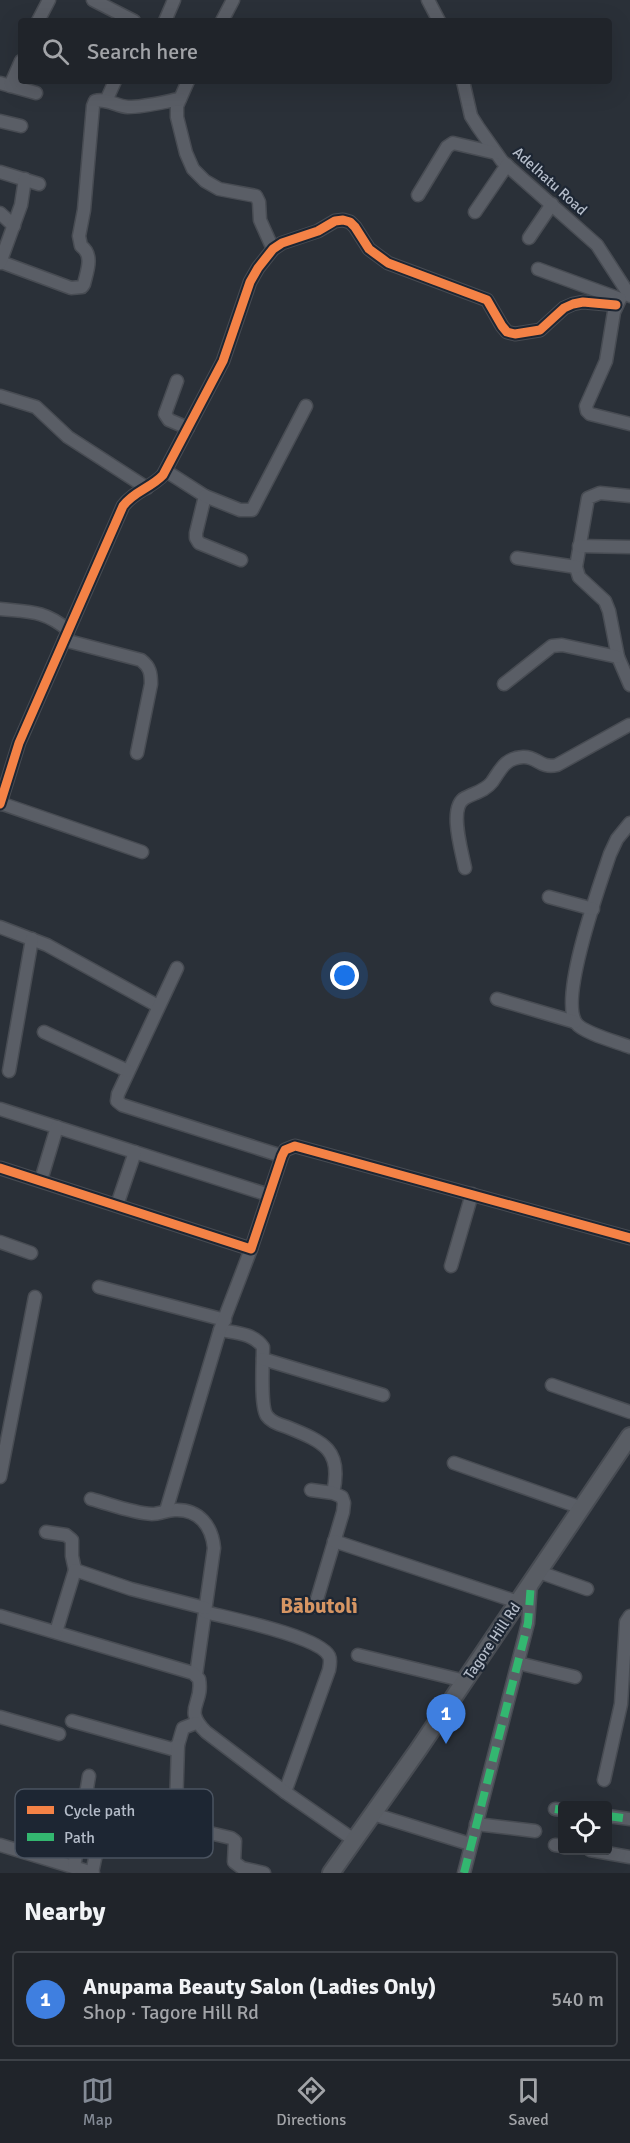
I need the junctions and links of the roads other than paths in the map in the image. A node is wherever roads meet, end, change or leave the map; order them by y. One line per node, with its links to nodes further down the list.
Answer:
1 (48, 0): 6 (street)
2 (93, 0): 7 (street)
3 (174, 0): 8 (street)
4 (233, 0): 9 (street)
5 (428, 0): 10 (street)
6 (39, 18)
7 (128, 18)
8 (166, 18)
9 (224, 18)
10 (437, 18)
11 (18, 65): 12 (street)
12 (5, 84): 16 (street)
13 (114, 84): 18 (street)
14 (187, 84): 17 (street)
15 (464, 84): 21 (street, Adelhatu Road)
16 (36, 93)
17 (180, 99): 18 (street); 32 (street)
18 (106, 101): 33 (street)
19 (0, 121): 20 (street)
20 (21, 126)
21 (496, 153): 22 (street, Adelhatu Road); 26 (street)
22 (507, 165): 27 (street, Adelhatu Road); 28 (street)
23 (0, 172): 24 (street)
24 (25, 179): 25 (street); 30 (street)
25 (39, 184)
26 (418, 195)
27 (552, 204): 31 (street); 35 (street, Adelhatu Road)
28 (475, 212)
29 (0, 213): 30 (street)
30 (14, 226): 33 (street)
31 (529, 238)
32 (273, 249): 35 (street); 40 (street)
33 (0, 263)
34 (538, 269): 35 (street)
35 (623, 298): 39 (street)
36 (177, 381): 40 (street)
37 (0, 396): 42 (street)
38 (306, 406): 43 (street)
39 (630, 424)
40 (188, 428): 41 (street)
41 (166, 471): 42 (street); 43 (street)
42 (147, 488): 51 (street)
43 (205, 496): 48 (street)
44 (630, 496): 45 (street)
45 (579, 546): 46 (street); 49 (street)
46 (630, 547)
47 (517, 558): 49 (street)
48 (241, 560)
49 (576, 567): 52 (street)
50 (0, 609): 51 (street)
51 (66, 635): 58 (street); 59 (street)
52 (618, 657): 53 (street); 54 (street)
53 (504, 684)
54 (630, 685)
55 (630, 719): 56 (street)
56 (629, 725): 57 (street); 62 (street)
57 (630, 739)
58 (137, 753)
59 (0, 804): 61 (street)
60 (630, 823): 64 (street)
61 (142, 852)
62 (465, 868)
63 (549, 897): 64 (street)
64 (593, 909): 70 (street)
65 (0, 927): 66 (street)
66 (32, 939): 69 (street); 73 (street)
67 (177, 968): 69 (street)
68 (497, 999): 70 (street)
69 (158, 1006): 74 (street)
70 (575, 1022): 72 (street)
71 (44, 1032): 74 (street)
72 (630, 1047)
73 (9, 1071)
74 (128, 1071): 78 (street)
75 (0, 1109): 76 (street)
76 (57, 1127): 77 (street); 80 (street)
77 (135, 1152): 82 (street); 83 (street)
78 (282, 1156): 81 (street); 82 (street)
79 (0, 1168): 80 (street)
80 (41, 1180): 83 (street)
81 (472, 1194): 84 (street); 88 (street)
82 (269, 1195): 86 (street)
83 (117, 1205): 86 (street)
84 (630, 1238)
85 (0, 1242): 87 (street)
86 (251, 1248): 91 (street)
87 (31, 1253)
88 (451, 1266)
89 (99, 1287): 91 (street)
90 (35, 1297): 98 (street)
91 (222, 1325): 92 (street); 103 (street)
92 (263, 1359): 94 (street); 100 (street)
93 (552, 1385): 95 (street)
94 (383, 1395)
95 (630, 1412)
96 (630, 1437): 102 (main road, Tagore Hill Rd)
97 (453, 1463): 102 (street)
98 (0, 1477)
99 (311, 1490): 100 (street)
100 (333, 1493): 105 (street)
101 (91, 1499): 103 (street)
102 (582, 1508): 107 (main road, Tagore Hill Rd)
103 (166, 1511): 111 (street)
104 (46, 1532): 106 (street)
105 (334, 1541): 109 (street); 110 (street)
106 (75, 1570): 111 (street); 114 (street)
107 (535, 1578): 108 (street); 109 (main road, Tagore Hill Rd); 116 (street)
108 (587, 1589)
109 (518, 1602): 119 (main road, Tagore Hill Rd)
110 (315, 1606)
111 (205, 1610): 117 (street); 130 (street)
112 (0, 1616): 114 (street)
113 (630, 1616): 120 (street)
114 (56, 1632): 117 (street)
115 (358, 1654): 119 (street)
116 (518, 1663): 118 (street); 134 (street)
117 (196, 1675): 123 (street)
118 (575, 1677)
119 (465, 1681): 131 (main road, Tagore Hill Rd)
120 (624, 1714): 127 (street)
121 (0, 1717): 124 (street)
122 (72, 1721): 125 (street)
123 (196, 1723): 125 (street); 130 (street)
124 (59, 1734)
125 (178, 1745): 129 (street)
126 (90, 1776): 128 (street)
127 (604, 1780)
128 (89, 1789)
129 (177, 1789)
130 (285, 1792): 137 (street)
131 (372, 1815): 137 (main road, Tagore Hill Rd); 138 (street)
132 (612, 1817): 133 (street)
133 (630, 1819)
134 (476, 1824): 135 (street); 138 (street)
135 (534, 1831)
136 (213, 1834): 145 (street)
137 (354, 1840): 146 (main road, Tagore Hill Rd)
138 (470, 1844): 147 (street)
139 (0, 1845): 140 (street)
140 (15, 1850)
141 (612, 1854): 142 (street)
142 (630, 1857)
143 (42, 1858): 144 (street)
144 (84, 1871)
145 (264, 1873)
146 (331, 1873)
147 (464, 1873)

